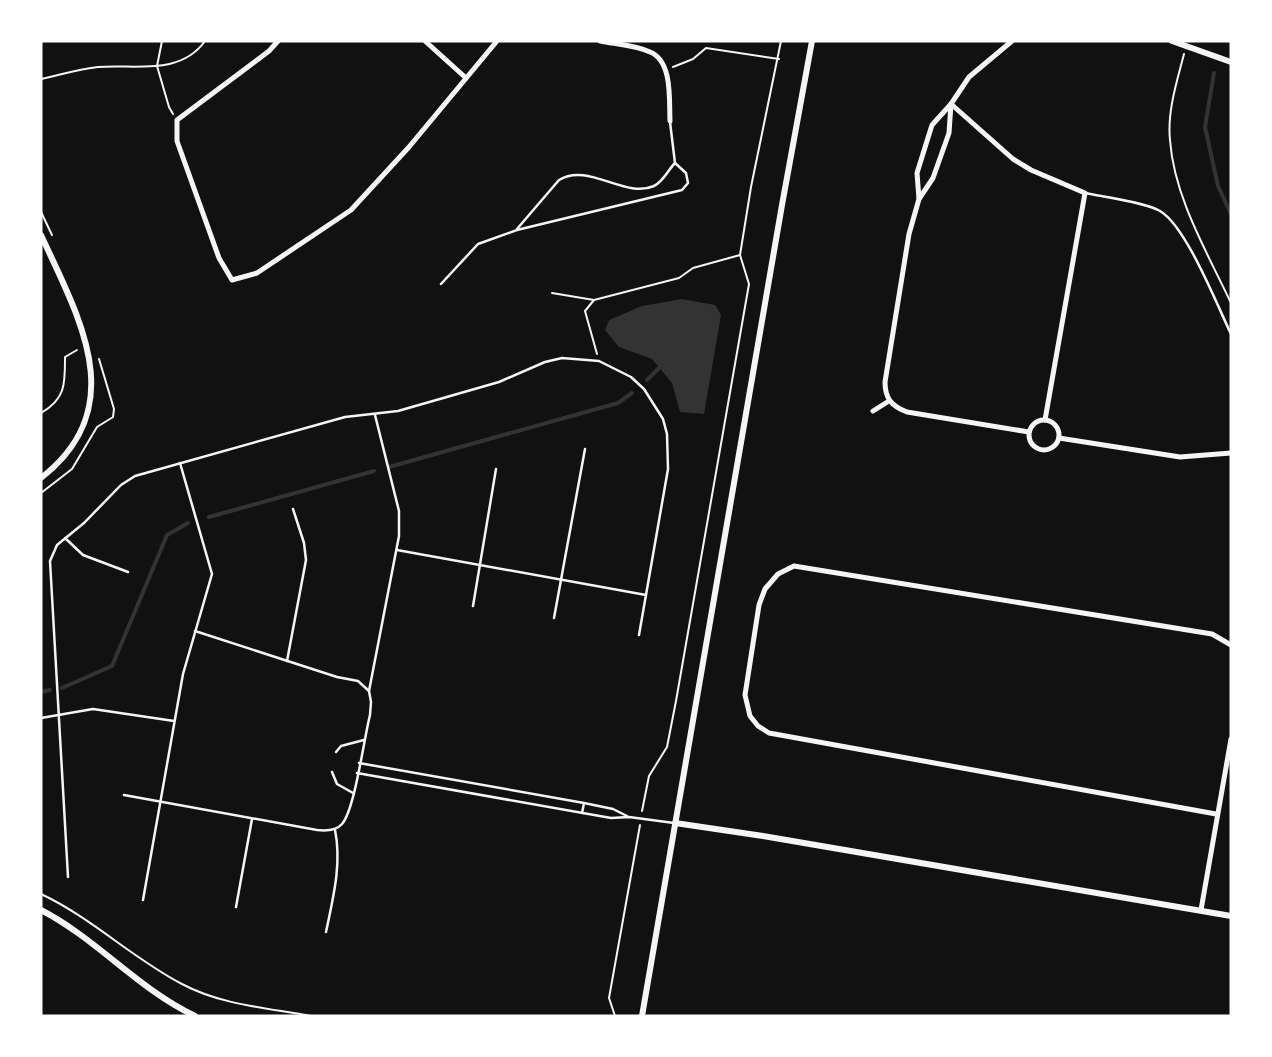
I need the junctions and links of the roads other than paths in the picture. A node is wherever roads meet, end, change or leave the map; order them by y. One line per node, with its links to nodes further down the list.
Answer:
1 (278, 41): 9 (street)
2 (425, 41): 9 (street)
3 (497, 41): 9 (street)
4 (600, 41): 11 (street)
5 (812, 41): 61 (street)
6 (1012, 41): 10 (street)
7 (1172, 41): 8 (street)
8 (1231, 62)
9 (466, 78)
10 (951, 104): 13 (street); 14 (street); 14 (street)
11 (670, 121): 12 (lane)
12 (675, 163): 15 (lane); 15 (lane)
13 (1085, 193): 18 (lane); 22 (street)
14 (919, 199): 19 (street)
15 (517, 230): 17 (lane)
16 (41, 235): 29 (street)
17 (441, 284)
18 (1231, 334)
19 (889, 401): 20 (street); 23 (street)
20 (874, 411)
21 (375, 415): 27 (lane); 32 (lane); 36 (lane)
22 (1046, 420): 23 (street); 24 (street)
23 (1029, 432): 24 (street)
24 (1059, 438): 26 (street)
25 (585, 449): 35 (lane)
26 (1231, 453)
27 (180, 463): 31 (lane); 39 (lane)
28 (496, 469): 33 (lane)
29 (41, 478)
30 (293, 509): 42 (lane)
31 (65, 538): 34 (lane); 44 (lane)
32 (397, 550): 33 (lane); 43 (lane)
33 (480, 564): 35 (lane); 37 (lane)
34 (128, 572)
35 (561, 579): 36 (lane); 38 (lane)
36 (646, 595): 40 (lane)
37 (473, 606)
38 (554, 618)
39 (195, 631): 42 (lane); 46 (lane)
40 (639, 635)
41 (1231, 645): 58 (street)
42 (287, 661): 43 (lane)
43 (370, 691): 48 (lane)
44 (58, 716): 45 (lane); 46 (lane); 63 (lane)
45 (41, 718)
46 (174, 721): 55 (lane)
47 (1231, 739): 58 (street)
48 (364, 740): 49 (lane); 50 (lane)
49 (336, 752)
50 (359, 763): 52 (lane); 56 (lane)
51 (332, 772): 53 (lane)
52 (357, 774): 53 (lane); 57 (lane)
53 (353, 793): 62 (lane)
54 (124, 795): 55 (lane)
55 (160, 802): 60 (lane); 64 (lane)
56 (584, 803): 57 (lane); 59 (lane)
57 (582, 814): 59 (lane)
58 (1216, 814): 67 (street)
59 (629, 817): 61 (lane)
60 (252, 819): 62 (lane); 65 (lane)
61 (675, 824): 67 (street); 71 (street)
62 (335, 830): 69 (lane)
63 (68, 877)
64 (143, 900)
65 (236, 907)
66 (41, 910): 70 (street)
67 (1201, 910): 68 (street)
68 (1231, 916)
69 (326, 932)
70 (195, 1016)
71 (642, 1016)

